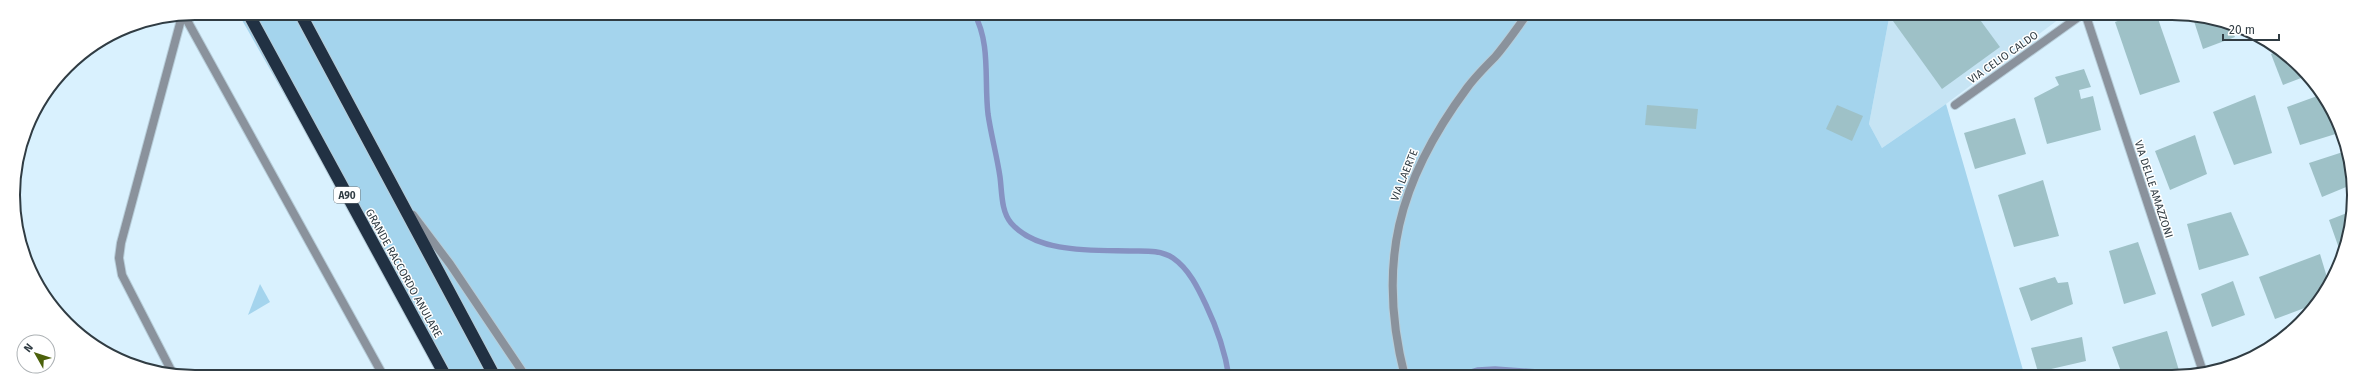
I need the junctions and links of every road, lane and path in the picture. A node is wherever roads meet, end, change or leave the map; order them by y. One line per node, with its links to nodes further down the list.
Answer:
1 (182, 20): 11 (street)
2 (186, 20): 12 (street)
3 (252, 20): 13 (highway, GRANDE RACCORDO ANULARE / A90)
4 (304, 20): 9 (highway)
5 (1523, 20): 16 (street, VIA LAERTE)
6 (2074, 20): 8 (street, VIA CELIO CALDO)
7 (2086, 20): 10 (street, VIA DELLE AMAZZONI)
8 (1955, 105)
9 (395, 190): 14 (highway); 15 (street)
10 (2202, 368)
11 (170, 369)
12 (380, 370)
13 (442, 370)
14 (491, 370)
15 (521, 370)
16 (1403, 370)

